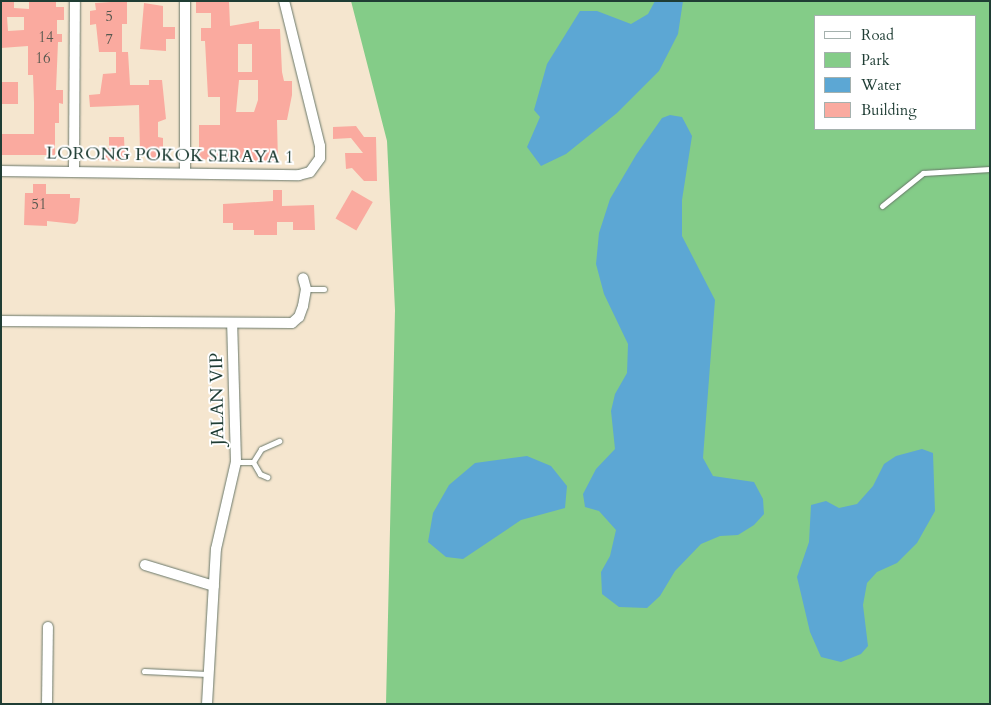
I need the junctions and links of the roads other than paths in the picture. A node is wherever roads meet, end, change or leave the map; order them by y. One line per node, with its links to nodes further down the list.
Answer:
1 (75, 1): 6 (street)
2 (185, 1): 7 (street)
3 (284, 1): 7 (street, LORONG POKOK SERAYA 1)
4 (990, 169): 8 (lane)
5 (1, 171): 6 (street, LORONG POKOK SERAYA 1)
6 (74, 171): 7 (street, LORONG POKOK SERAYA 1)
7 (185, 172)
8 (882, 206)
9 (304, 284): 10 (lane); 12 (street)
10 (324, 289)
11 (1, 321): 12 (street)
12 (232, 323): 14 (street, JALAN VIP)
13 (279, 441): 15 (lane)
14 (236, 462): 15 (lane); 18 (street, JALAN VIP)
15 (253, 462): 16 (lane)
16 (267, 477)
17 (145, 564): 18 (street)
18 (214, 586): 21 (street, JALAN VIP)
19 (48, 627): 22 (street)
20 (144, 671): 21 (lane)
21 (207, 674): 23 (street, JALAN VIP)
22 (47, 704)
23 (207, 704)

